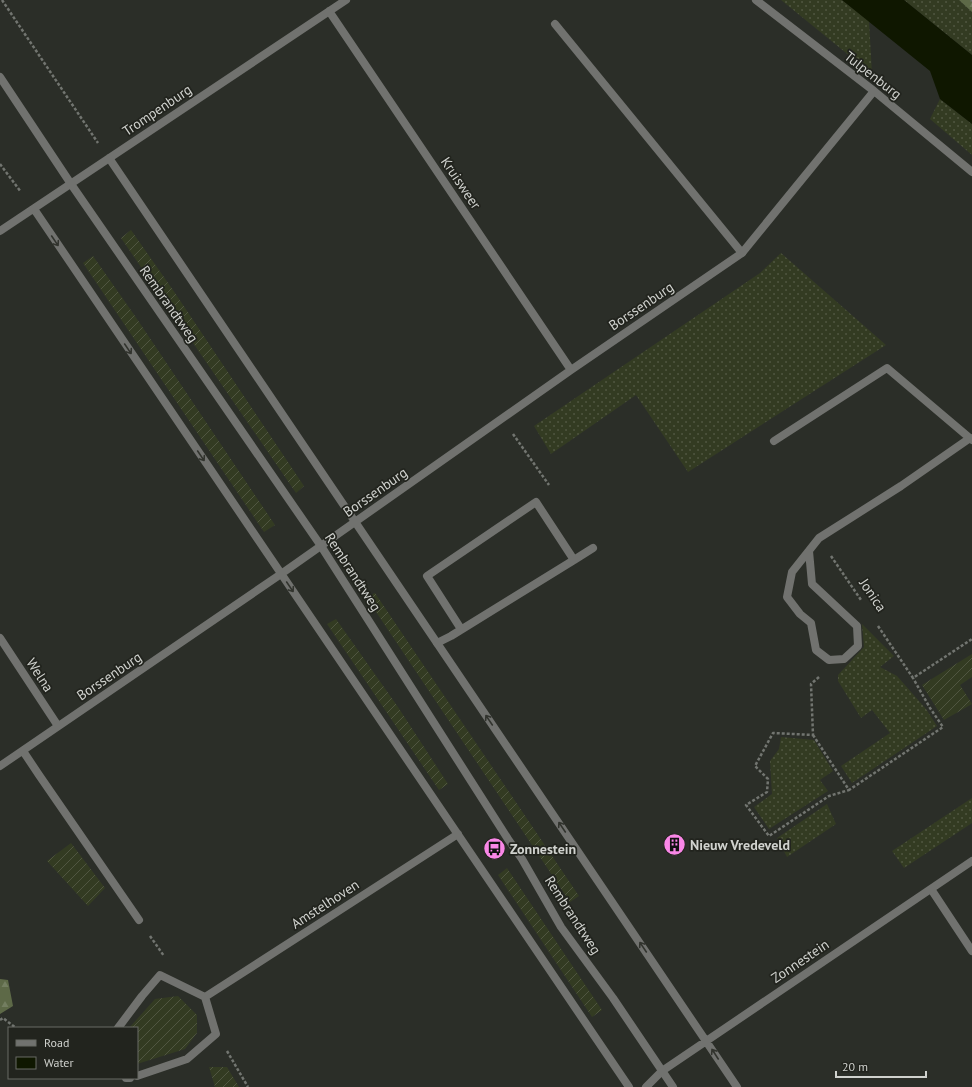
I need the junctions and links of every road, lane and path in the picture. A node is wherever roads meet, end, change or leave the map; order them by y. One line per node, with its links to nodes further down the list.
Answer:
1 (2, 0): 8 (path)
2 (346, 0): 4 (street)
3 (756, 0): 7 (street, Tulpenburg)
4 (329, 11): 8 (street, Trompenburg); 15 (street, Kruisweer)
5 (555, 24): 14 (street)
6 (0, 77): 11 (street, Rembrandtweg)
7 (874, 91): 10 (street, Tulpenburg); 14 (street, Borssenburg)
8 (108, 158): 11 (street, Trompenburg); 20 (street, Rembrandtweg)
9 (0, 164): 12 (path)
10 (972, 172)
11 (70, 184): 12 (street, Trompenburg); 21 (street, Rembrandtweg)
12 (34, 209): 13 (street, Trompenburg); 26 (street, one-way to 26)
13 (0, 231)
14 (742, 253): 15 (street, Borssenburg)
15 (571, 370): 16 (street, Borssenburg)
16 (502, 419): 19 (path); 20 (street, Borssenburg)
17 (971, 439): 18 (street); 23 (street)
18 (774, 441)
19 (552, 490)
20 (355, 522): 21 (street, Borssenburg); 32 (street, Rembrandtweg)
21 (321, 546): 26 (street, Borssenburg); 52 (street, Rembrandtweg)
22 (592, 548): 25 (street)
23 (809, 551): 33 (street); 33 (street)
24 (827, 551): 27 (path, Jonica)
25 (574, 560): 29 (street); 29 (street)
26 (281, 574): 35 (street, Borssenburg); 40 (street, one-way to 40)
27 (862, 602)
28 (875, 621): 34 (path, Jonica)
29 (461, 629): 32 (street)
30 (0, 638): 35 (street, Welna)
31 (972, 639): 34 (path)
32 (438, 643): 51 (street, Rembrandtweg, one-way to 32)
33 (829, 660): 36 (path)
34 (914, 678): 39 (path, Jonica)
35 (58, 726): 37 (street, Borssenburg)
36 (813, 735): 39 (path); 39 (path)
37 (23, 751): 38 (street, Borssenburg); 43 (street)
38 (0, 766)
39 (849, 790)
40 (458, 834): 46 (street, Amstelhoven); 55 (street)
41 (972, 861): 42 (street, Zonnestein)
42 (931, 889): 44 (street); 51 (street, Zonnestein)
43 (139, 920): 45 (path)
44 (972, 951)
45 (160, 975): 46 (street); 49 (street)
46 (205, 997): 50 (street)
47 (0, 1020): 48 (path)
48 (15, 1027)
49 (119, 1027)
50 (216, 1034): 53 (street); 54 (path)
51 (706, 1040): 52 (street, Zonnestein); 58 (street, Rembrandtweg, one-way to 51)
52 (662, 1071): 56 (street, Zonnestein); 57 (street, Rembrandtweg)
53 (138, 1076)
54 (248, 1087)
55 (630, 1087)
56 (646, 1087)
57 (673, 1087)
58 (737, 1087)

